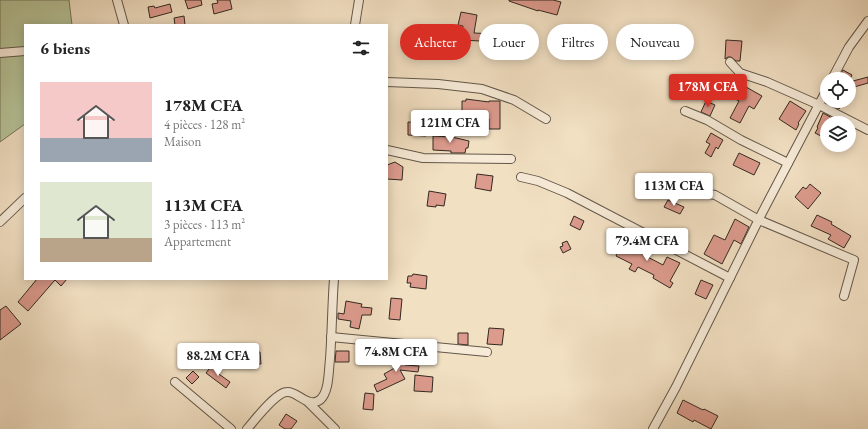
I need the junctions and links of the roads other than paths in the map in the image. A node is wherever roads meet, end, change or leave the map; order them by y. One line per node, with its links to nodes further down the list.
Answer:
1 (117, 0): 3 (street)
2 (359, 0): 4 (street)
3 (124, 24)
4 (355, 24)
5 (867, 24): 9 (street)
6 (24, 51): 7 (street)
7 (0, 53)
8 (730, 62): 12 (street)
9 (836, 72)
10 (388, 82): 14 (street)
11 (820, 101): 12 (street)
12 (818, 105): 15 (street); 18 (street)
13 (685, 111): 18 (street)
14 (546, 119)
15 (868, 130)
16 (388, 150): 17 (street)
17 (511, 159)
18 (788, 163): 22 (street)
19 (520, 177): 24 (street)
20 (686, 190): 22 (street)
21 (24, 199): 23 (street)
22 (759, 220): 24 (street); 26 (street)
23 (0, 222)
24 (730, 278): 34 (street)
25 (334, 280): 27 (street)
26 (844, 296)
27 (331, 337): 28 (street); 30 (street)
28 (487, 352)
29 (175, 382): 31 (street)
30 (307, 401): 32 (street); 33 (street)
31 (231, 429)
32 (247, 429)
33 (335, 429)
34 (653, 429)

